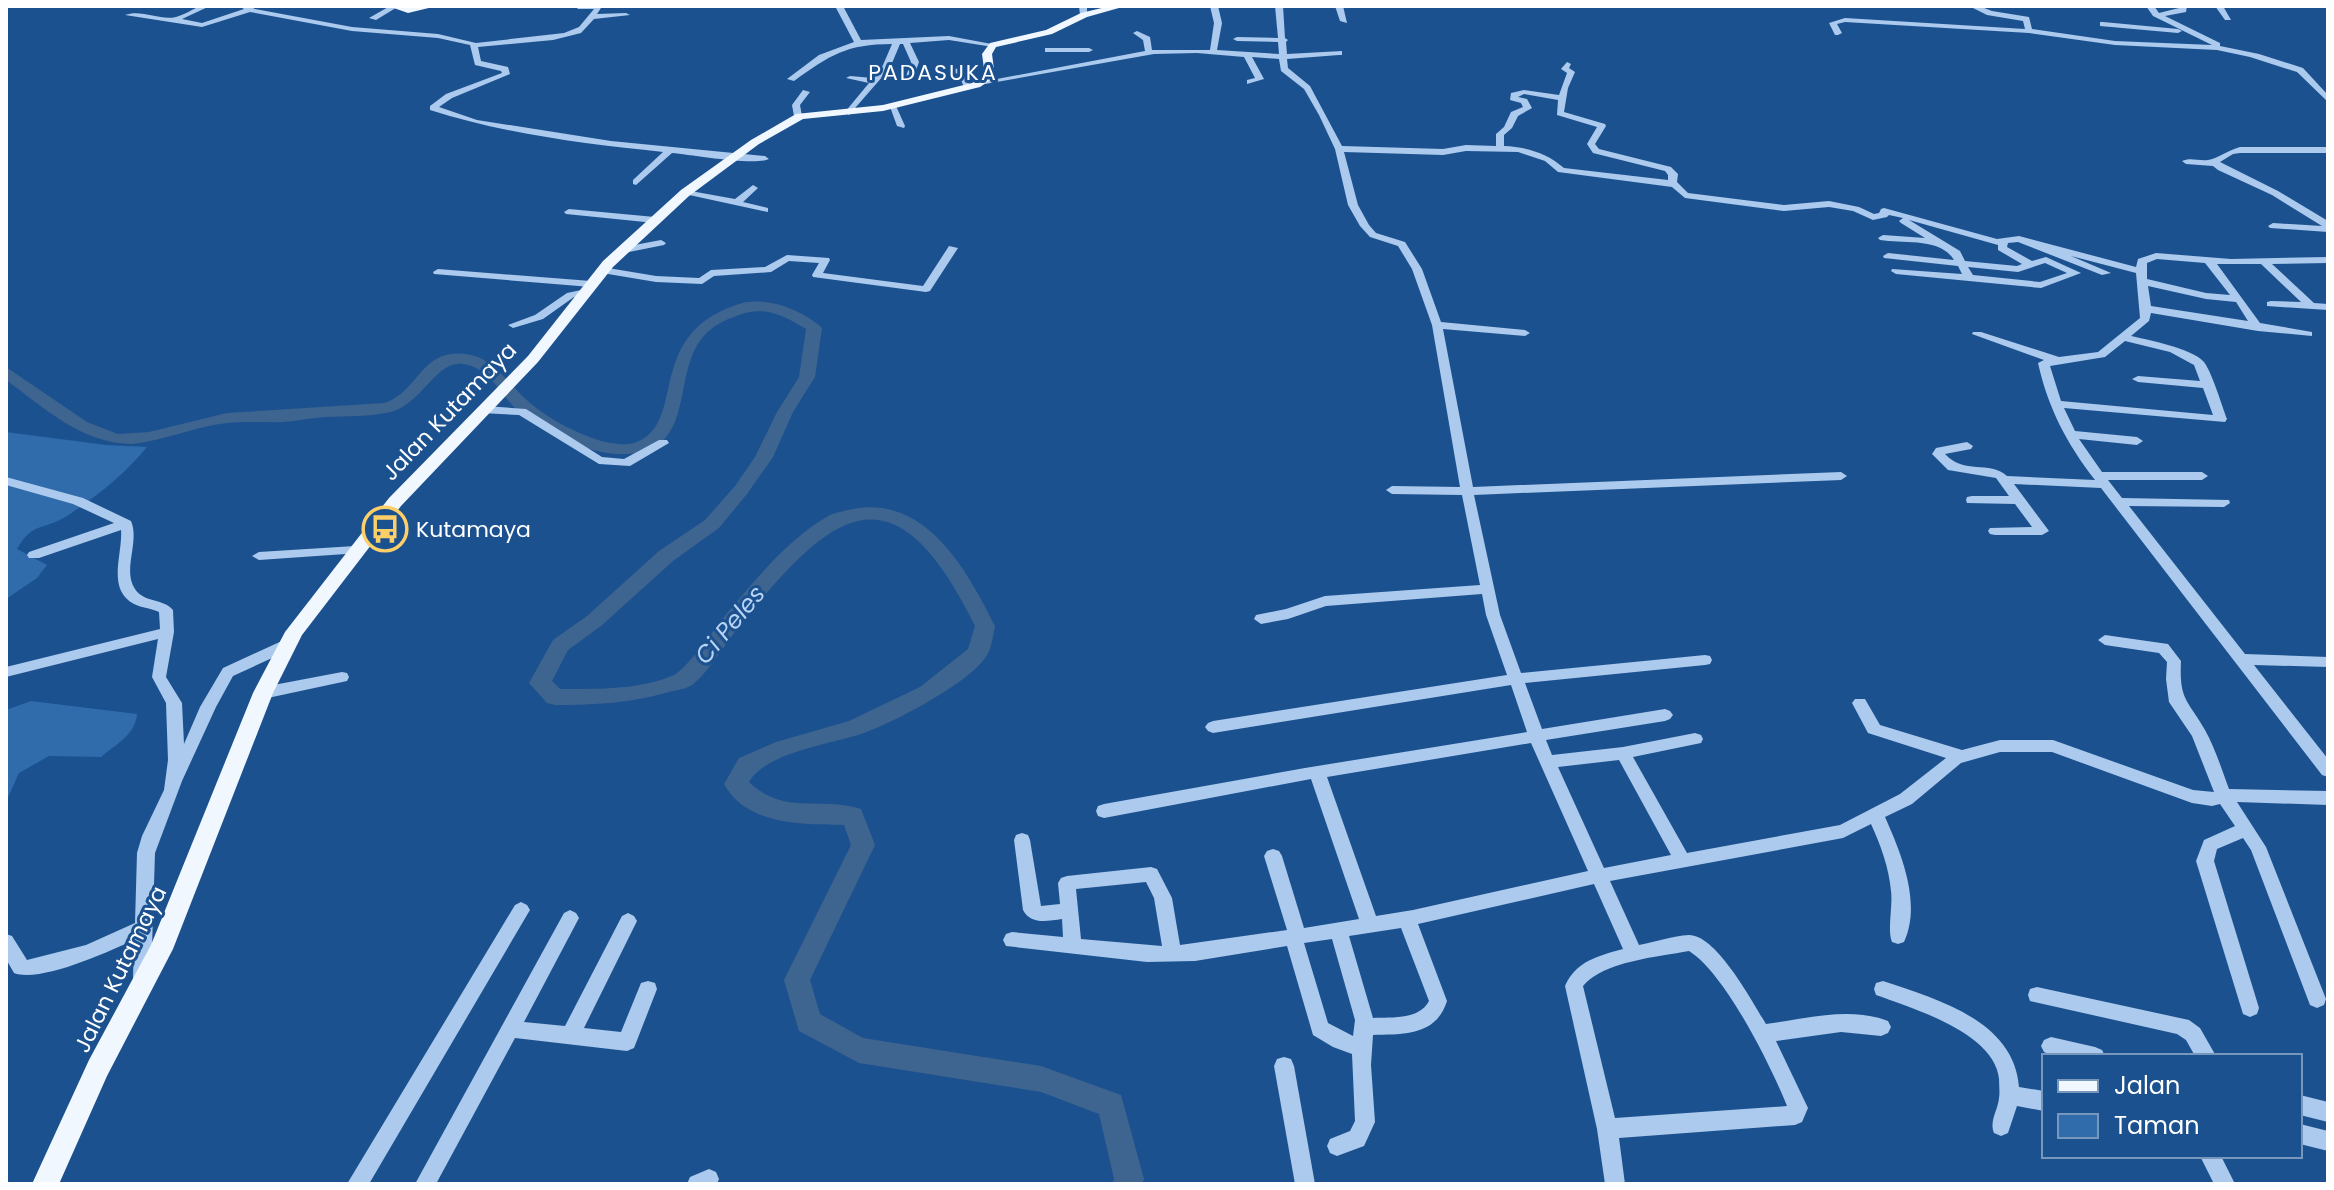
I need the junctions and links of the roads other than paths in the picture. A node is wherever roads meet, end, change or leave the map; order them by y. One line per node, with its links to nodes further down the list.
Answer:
1 (206, 6): 24 (street)
2 (394, 6): 3 (main road); 30 (street)
3 (432, 6)
4 (599, 6): 5 (street); 15 (street); 22 (street)
5 (607, 6)
6 (839, 6): 42 (street)
7 (1121, 6): 17 (main road)
8 (1214, 6): 50 (street)
9 (1279, 6): 39 (street)
10 (1339, 6): 25 (street)
11 (1973, 6): 31 (street)
12 (2150, 6): 21 (street)
13 (2183, 6): 21 (street)
14 (2219, 6): 23 (street)
15 (578, 7)
16 (246, 8): 24 (street); 30 (street)
17 (1084, 10): 32 (main road)
18 (2095, 11): 28 (street)
19 (129, 15): 24 (street)
20 (626, 15): 22 (street)
21 (2158, 15): 33 (street)
22 (591, 17): 29 (street)
23 (2228, 18)
24 (173, 21)
25 (1344, 21)
26 (603, 22): 29 (street)
27 (1933, 24): 31 (street); 35 (street); 36 (street)
28 (2103, 24): 33 (street); 43 (street)
29 (585, 25): 37 (street)
30 (352, 29): 45 (street)
31 (2029, 31): 43 (street)
32 (1049, 32): 46 (main road); 48 (street)
33 (2194, 32): 54 (street)
34 (1137, 33): 51 (street)
35 (1838, 33)
36 (1940, 35)
37 (549, 38): 41 (street); 44 (street)
38 (1237, 39): 39 (street)
39 (1284, 40): 55 (street)
40 (902, 41): 42 (street); 46 (street); 61 (street); 62 (street)
41 (486, 42): 45 (street); 47 (street)
42 (862, 42): 60 (street)
43 (2115, 43): 54 (street)
44 (578, 44)
45 (475, 45): 73 (street)
46 (993, 45): 63 (main road)
47 (513, 46)
48 (1048, 50): 49 (street); 58 (street)
49 (1089, 50)
50 (1213, 52): 51 (street); 53 (street)
51 (1149, 53): 58 (street)
52 (1339, 53): 55 (street)
53 (1247, 55): 55 (street); 64 (street)
54 (2256, 56): 68 (street)
55 (1284, 57): 74 (street)
56 (1567, 64): 67 (street)
57 (947, 67): 65 (street)
58 (1060, 68): 63 (street)
59 (850, 78): 62 (street)
60 (791, 79)
61 (909, 79)
62 (875, 81): 70 (street)
63 (985, 82): 65 (main road, Jalan Kutamaya)
64 (1250, 82)
65 (968, 87): 69 (main road, Jalan Kutamaya)
66 (806, 92): 71 (street)
67 (1562, 98): 75 (street); 84 (street)
68 (2328, 100)
69 (892, 106): 70 (main road, Jalan Kutamaya); 72 (street)
70 (849, 112): 71 (main road, Jalan Kutamaya)
71 (798, 116): 77 (main road, Jalan Kutamaya)
72 (901, 126)
73 (671, 149): 77 (street); 83 (street)
74 (1339, 149): 75 (street); 120 (street)
75 (1500, 149): 79 (street)
76 (2328, 150): 82 (street)
77 (734, 157): 78 (street); 86 (main road, Jalan Kutamaya)
78 (765, 159)
79 (1552, 161): 81 (street); 84 (street)
80 (2186, 161): 82 (street)
81 (1577, 162)
82 (2216, 163): 93 (street)
83 (636, 182)
84 (1672, 184): 90 (street)
85 (753, 188): 87 (street)
86 (685, 193): 87 (street); 91 (main road, Jalan Kutamaya)
87 (736, 203): 88 (street)
88 (765, 210)
89 (569, 212): 91 (street)
90 (1900, 214): 95 (street); 96 (street)
91 (655, 220): 99 (main road, Jalan Kutamaya)
92 (2273, 226): 93 (street)
93 (2328, 227)
94 (1883, 238): 96 (street)
95 (2010, 241): 105 (street); 109 (street); 110 (street)
96 (1939, 242): 104 (street)
97 (661, 243): 99 (street)
98 (953, 248): 106 (street)
99 (624, 250): 106 (main road, Jalan Kutamaya)
100 (1888, 256): 104 (street)
101 (2262, 260): 102 (street); 103 (street); 115 (street)
102 (2328, 260)
103 (2209, 261): 110 (street); 113 (street)
104 (1960, 263): 105 (street); 111 (street)
105 (2031, 265): 111 (street)
106 (602, 270): 112 (main road, Jalan Kutamaya)
107 (1896, 271): 111 (street)
108 (438, 272): 112 (street)
109 (2106, 273)
110 (2142, 277): 113 (street); 117 (street)
111 (1969, 278)
112 (588, 288): 119 (street); 131 (main road, Jalan Kutamaya)
113 (2239, 299): 121 (street)
114 (2271, 304): 115 (street)
115 (2311, 306): 116 (street)
116 (2328, 307)
117 (2147, 309): 118 (street); 126 (street)
118 (2190, 317): 121 (street); 122 (street)
119 (513, 325)
120 (1437, 325): 123 (street); 142 (street)
121 (2258, 328): 125 (street)
122 (2197, 330)
123 (1525, 333)
124 (1977, 334): 127 (street)
125 (2308, 334)
126 (2126, 338): 127 (street); 129 (street)
127 (2057, 360): 130 (street)
128 (2138, 379): 129 (street)
129 (2209, 385): 130 (street)
130 (2056, 404): 132 (street)
131 (485, 410): 134 (street); 149 (main road, Jalan Kutamaya)
132 (2069, 434): 133 (street); 139 (street)
133 (2137, 441)
134 (663, 443)
135 (1967, 446): 138 (street)
136 (1841, 476): 142 (street)
137 (2202, 476): 139 (street)
138 (2005, 480): 139 (street); 144 (street)
139 (2101, 480): 145 (street)
140 (6, 481): 147 (street)
141 (1392, 490): 142 (street)
142 (1468, 491): 152 (street)
143 (1972, 500): 144 (street)
144 (2020, 500): 148 (street)
145 (2119, 502): 146 (street); 157 (street)
146 (2224, 503)
147 (126, 524): 150 (street); 154 (street)
148 (1995, 531)
149 (355, 550): 151 (street); 156 (main road, Jalan Kutamaya)
150 (34, 555)
151 (259, 556)
152 (1489, 589): 153 (street); 162 (street)
153 (1261, 619)
154 (167, 632): 160 (street); 174 (street)
155 (2105, 640): 175 (street)
156 (289, 644): 163 (main road, Jalan Kutamaya); 174 (street)
157 (2239, 659): 159 (street); 172 (street)
158 (1705, 660): 162 (street)
159 (2328, 662)
160 (6, 672)
161 (342, 677): 163 (street)
162 (1515, 679): 166 (street); 167 (street)
163 (263, 693): 199 (main road, Jalan Kutamaya)
164 (1860, 703): 170 (street)
165 (1665, 715): 167 (street)
166 (1213, 727)
167 (1537, 737): 171 (street); 173 (street)
168 (1695, 739): 169 (street)
169 (1623, 753): 171 (street); 182 (street)
170 (1960, 756): 175 (street); 178 (street)
171 (1547, 762): 183 (street)
172 (2328, 771)
173 (1317, 772): 177 (street); 189 (street)
174 (173, 788): 190 (street)
175 (2224, 796): 176 (street); 179 (street)
176 (2328, 798)
177 (1104, 811)
178 (1876, 816): 182 (street); 192 (street)
179 (2247, 830): 203 (street); 204 (street)
180 (1022, 840): 185 (street)
181 (1273, 856): 193 (street)
182 (1682, 859): 183 (street)
183 (1598, 875): 187 (street); 198 (street)
184 (521, 910): 226 (street)
185 (1069, 910): 196 (street); 197 (street)
186 (570, 918): 207 (street)
187 (1407, 919): 189 (street); 205 (street)
188 (628, 921): 209 (street)
189 (1370, 925): 191 (street)
190 (143, 928): 195 (street); 199 (street)
191 (1338, 930): 193 (street); 205 (street)
192 (1898, 936)
193 (1296, 937): 197 (street); 211 (street)
194 (1012, 940): 196 (street)
195 (6, 942)
196 (1073, 946): 197 (street)
197 (1173, 954)
198 (1634, 954): 208 (street); 220 (street)
199 (142, 987): 225 (main road, Jalan Kutamaya)
200 (648, 989): 209 (street)
201 (1883, 989): 215 (street)
202 (2037, 995): 213 (street)
203 (2317, 999)
204 (2250, 1008)
205 (1365, 1027): 211 (street)
206 (1881, 1027): 208 (street)
207 (510, 1029): 209 (street); 227 (street)
208 (1761, 1034): 220 (street)
209 (570, 1036)
210 (2051, 1046): 212 (street)
211 (1362, 1048): 223 (street)
212 (2086, 1054)
213 (2205, 1054)
214 (1284, 1066): 228 (street)
215 (2012, 1095): 216 (street); 219 (street)
216 (2042, 1101)
217 (2302, 1106): 218 (street)
218 (2328, 1112)
219 (2001, 1126)
220 (1607, 1129): 229 (street)
221 (2302, 1134): 222 (street)
222 (2328, 1141)
223 (1337, 1146)
224 (2211, 1158): 230 (street)
225 (45, 1184)
226 (357, 1184)
227 (425, 1184)
228 (1305, 1184)
229 (1615, 1184)
230 (2225, 1184)

